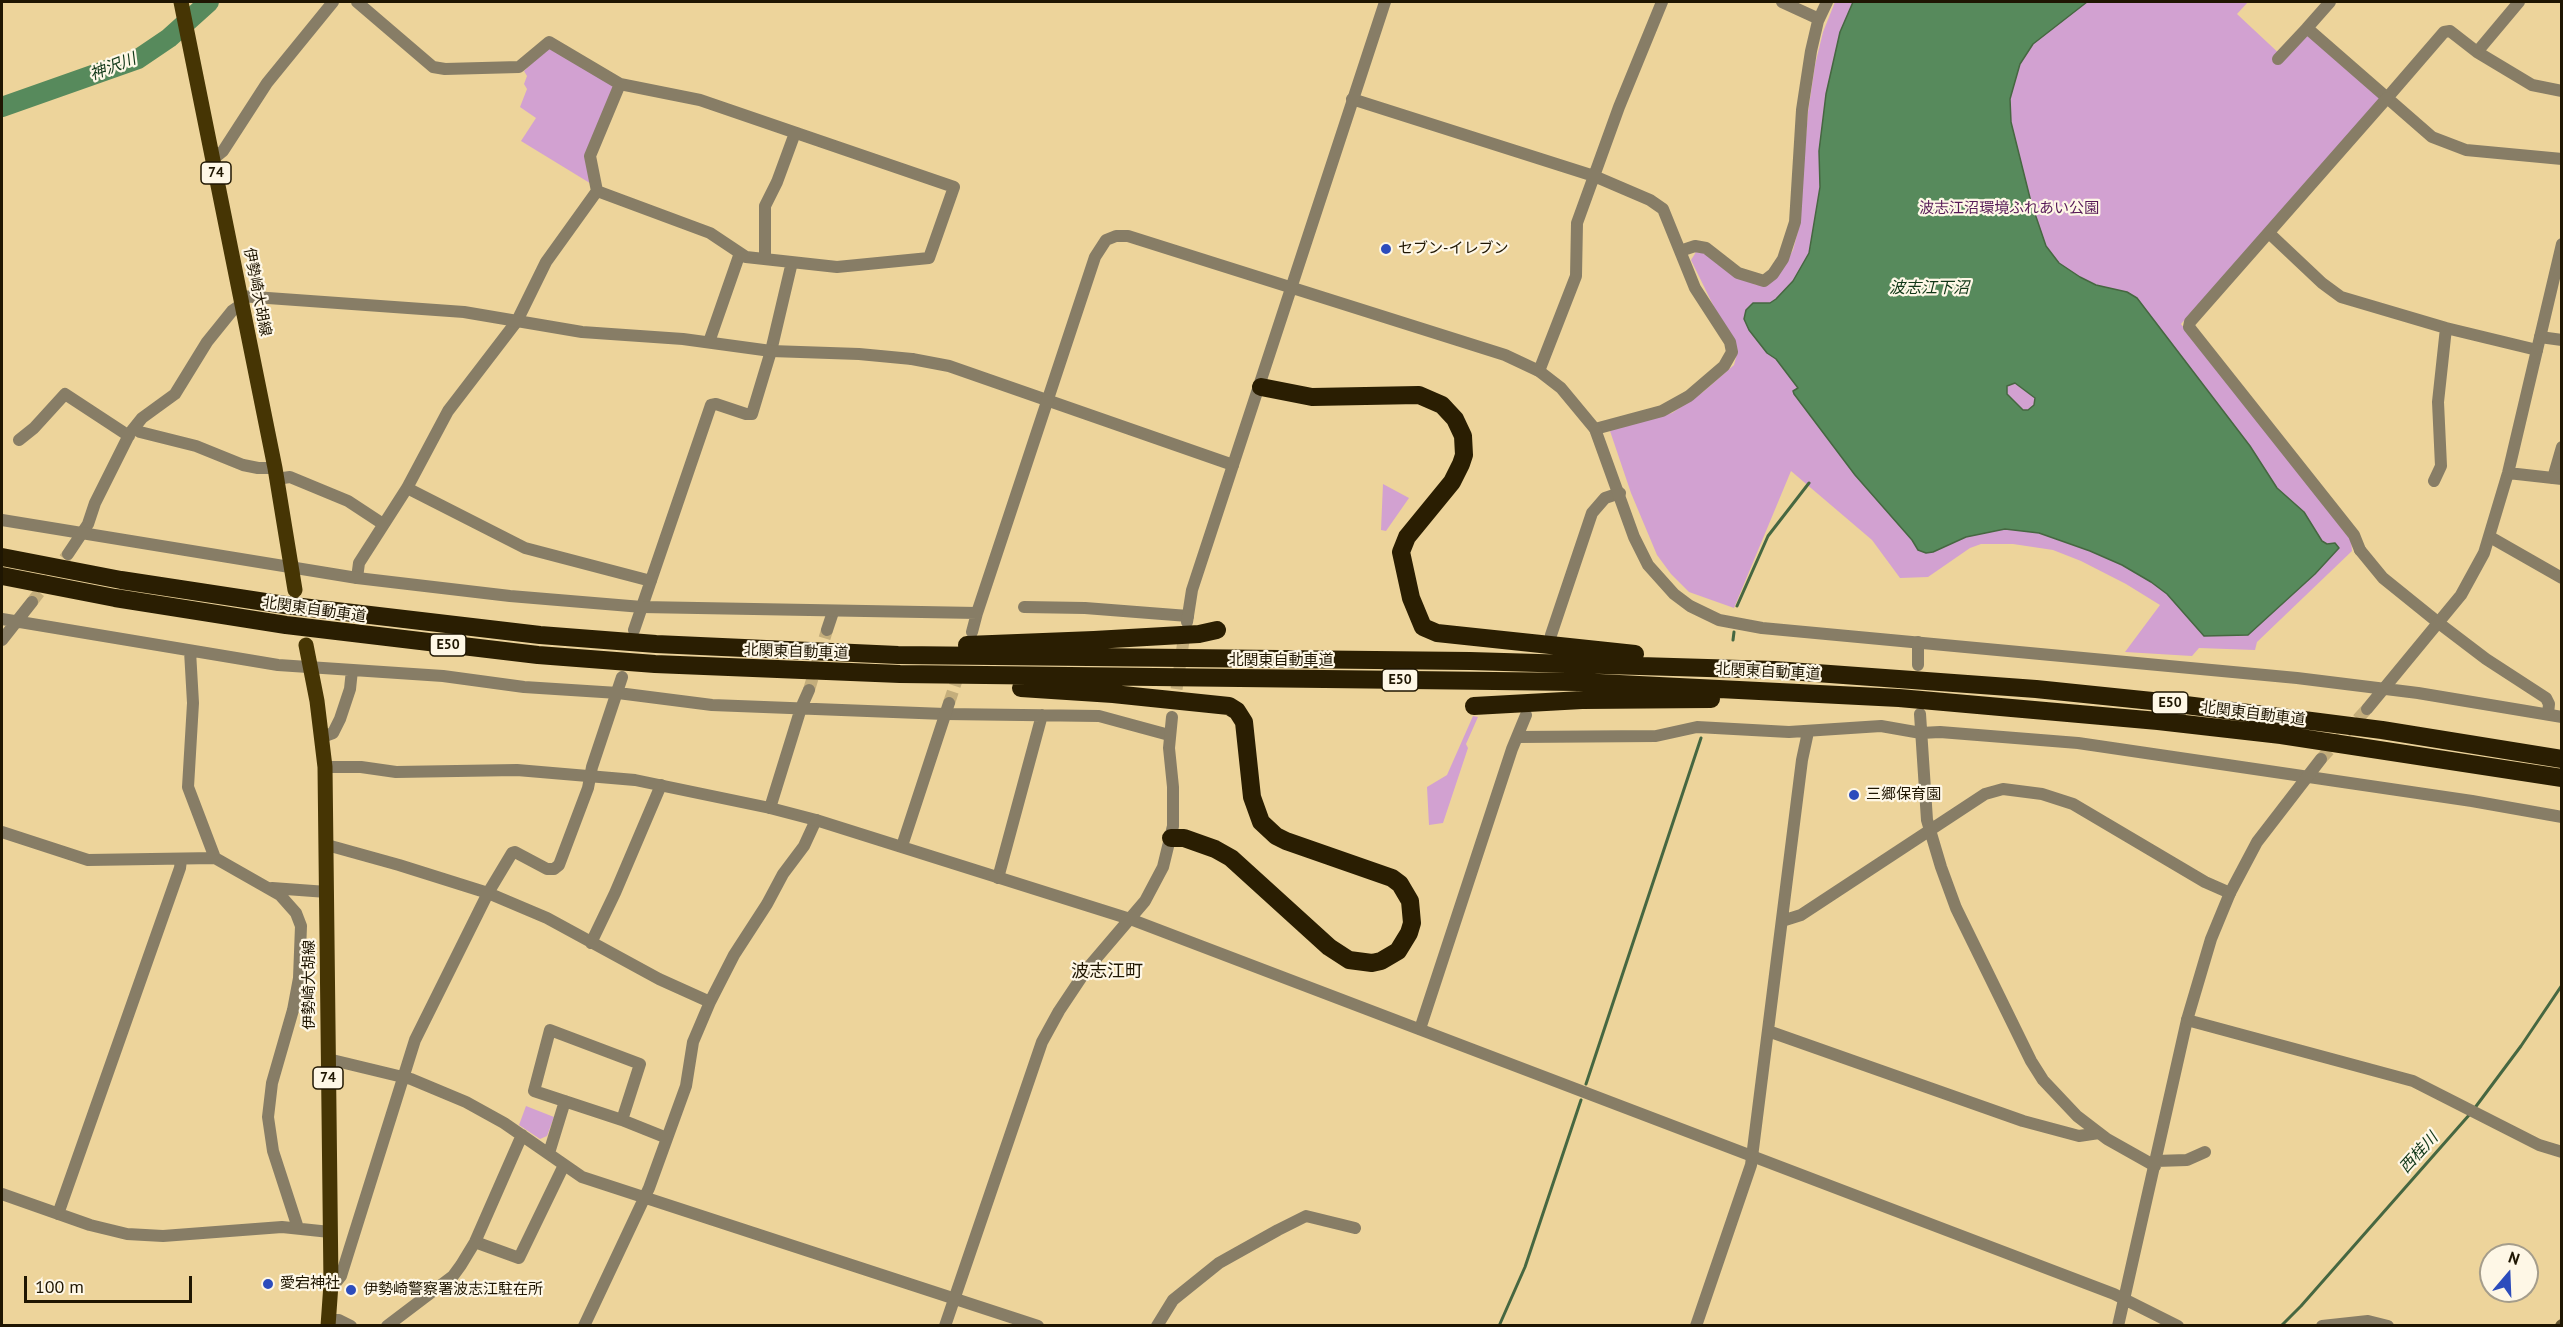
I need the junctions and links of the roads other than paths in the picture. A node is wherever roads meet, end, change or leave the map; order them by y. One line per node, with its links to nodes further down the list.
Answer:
1 (333, 2): 19 (street)
2 (357, 2): 14 (street)
3 (1385, 2): 17 (street)
4 (1662, 2): 21 (street)
5 (1782, 2): 10 (street)
6 (1827, 2): 10 (street)
7 (2330, 2): 11 (street)
8 (2519, 2): 12 (street)
9 (181, 3): 19 (main road, 伊勢崎大胡線 / 74)
10 (1819, 19): 25 (street)
11 (2307, 27): 13 (street); 16 (street)
12 (2477, 52): 15 (street); 16 (street)
13 (2278, 59)
14 (620, 84): 18 (street); 22 (street)
15 (2562, 91)
16 (2387, 98): 20 (street); 23 (street)
17 (1352, 99): 21 (street); 29 (street)
18 (795, 133): 27 (street); 28 (street)
19 (213, 159): 30 (main road, 伊勢崎大胡線 / 74)
20 (2562, 159)
21 (1594, 176): 25 (street); 38 (street)
22 (597, 191): 26 (street); 31 (street)
23 (2270, 234): 32 (street); 72 (street)
24 (2562, 244): 33 (street)
25 (1680, 251): 41 (street)
26 (740, 253): 27 (street); 35 (street)
27 (765, 259): 28 (street)
28 (792, 262): 37 (street)
29 (1291, 289): 38 (street); 39 (street); 40 (street)
30 (241, 300): 31 (street); 42 (street); 46 (main road, 伊勢崎大胡線 / 74)
31 (517, 321): 35 (street); 50 (street)
32 (2446, 328): 36 (street); 49 (street)
33 (2540, 337): 34 (street); 36 (street)
34 (2562, 340)
35 (709, 342): 37 (street)
36 (2537, 350): 47 (street)
37 (771, 351): 40 (street); 63 (street)
38 (1539, 371): 41 (street)
39 (1261, 387): 45 (street); 56 (highway); 86 (highway)
40 (1049, 401): 45 (street); 69 (street)
41 (1595, 429): 51 (street)
42 (132, 432): 43 (street); 46 (street); 54 (street)
43 (19, 440)
44 (2562, 447): 48 (street)
45 (1233, 465): 67 (street)
46 (275, 473): 53 (street); 59 (main road, 伊勢崎大胡線 / 74)
47 (2508, 473): 48 (street); 55 (street)
48 (2557, 478)
49 (2434, 481)
50 (406, 488): 53 (street); 63 (street)
51 (1620, 493): 77 (street); 79 (street)
52 (2, 520): 54 (street)
53 (383, 524): 61 (street)
54 (82, 535): 57 (street); 59 (street)
55 (2490, 537): 62 (street); 72 (street)
56 (1395, 540)
57 (68, 554)
58 (2, 557): 82 (highway, 北関東自動車道 / E50)
59 (290, 566): 61 (street); 64 (main road, 伊勢崎大胡線 / 74)
60 (2, 576): 87 (highway, 北関東自動車道 / E50)
61 (357, 578): 66 (street)
62 (2562, 578)
63 (651, 581): 66 (street)
64 (294, 591)
65 (32, 602): 71 (street)
66 (642, 607): 68 (street); 73 (street)
67 (1024, 607)
68 (833, 612): 69 (street); 74 (street)
69 (978, 614): 76 (street)
70 (2, 619): 71 (street)
71 (16, 621): 78 (street); 81 (street)
72 (2439, 624): 89 (street); 98 (street)
73 (634, 630)
74 (827, 630)
75 (1217, 630): 82 (highway)
76 (972, 632)
77 (1551, 635)
78 (2, 640)
79 (1918, 642): 83 (street); 89 (street)
80 (306, 645): 84 (main road, 伊勢崎大胡線 / 74)
81 (190, 651): 84 (street); 124 (street)
82 (777, 651): 86 (highway, 北関東自動車道 / E50)
83 (1918, 666)
84 (311, 668): 85 (street); 106 (main road, 伊勢崎大胡線 / 74)
85 (352, 670): 91 (street); 106 (street)
86 (1775, 670): 109 (highway, 北関東自動車道 / E50)
87 (900, 674): 92 (highway, 北関東自動車道 / E50); 121 (highway)
88 (622, 678): 91 (street)
89 (2383, 689): 96 (street); 98 (street)
90 (809, 690): 94 (street)
91 (618, 693): 94 (street); 111 (street)
92 (1899, 698): 93 (highway); 114 (highway, 北関東自動車道 / E50)
93 (1474, 706)
94 (801, 708): 95 (street); 116 (street)
95 (947, 709): 99 (street); 123 (street)
96 (2367, 709)
97 (1920, 714): 104 (street)
98 (2548, 714): 102 (street)
99 (1042, 715): 105 (street); 126 (street)
100 (1526, 715): 107 (street)
101 (1172, 717): 105 (street)
102 (2562, 717)
103 (1808, 732): 104 (street); 107 (street); 132 (street)
104 (1921, 733): 113 (street); 119 (street)
105 (1169, 735): 121 (street)
106 (322, 737): 110 (main road, 伊勢崎大胡線 / 74)
107 (1517, 737): 136 (street)
108 (2321, 759): 113 (street)
109 (2562, 759)
110 (325, 767): 111 (street); 122 (main road, 伊勢崎大胡線 / 74)
111 (590, 775): 115 (street); 130 (street)
112 (1261, 775): 121 (highway)
113 (2306, 776): 117 (street); 129 (street)
114 (2562, 778)
115 (661, 785): 116 (street); 133 (street)
116 (770, 808): 118 (street)
117 (2562, 817)
118 (816, 820): 123 (street); 134 (street)
119 (1930, 831): 129 (street); 132 (street); 142 (street)
120 (2, 832): 125 (street)
121 (1171, 838): 131 (street)
122 (327, 845): 128 (main road, 伊勢崎大胡線 / 74); 130 (street)
123 (902, 846): 126 (street)
124 (215, 858): 125 (street); 127 (street)
125 (181, 860): 153 (street)
126 (998, 878): 131 (street)
127 (266, 887): 128 (street); 154 (street)
128 (327, 892): 138 (main road, 伊勢崎大胡線 / 74)
129 (2230, 892): 135 (street)
130 (488, 893): 133 (street); 139 (street)
131 (1130, 919): 136 (street); 159 (street)
132 (1782, 921): 137 (street)
133 (591, 943): 134 (street)
134 (711, 1002): 144 (street)
135 (2187, 1020): 146 (street); 149 (street)
136 (1420, 1029): 148 (street)
137 (1768, 1031): 142 (street); 148 (street)
138 (328, 1059): 139 (street); 156 (main road, 伊勢崎大胡線 / 74)
139 (403, 1077): 143 (street); 158 (street)
140 (565, 1101): 141 (street); 141 (street); 147 (street)
141 (622, 1120): 144 (street)
142 (2099, 1133): 149 (street)
143 (522, 1136): 147 (street); 157 (street)
144 (668, 1138): 152 (street)
145 (2205, 1152): 149 (street)
146 (2562, 1152)
147 (549, 1153): 150 (street)
148 (1752, 1156): 160 (street); 168 (street)
149 (2155, 1163): 160 (street)
150 (564, 1166): 152 (street); 157 (street)
151 (2, 1194): 153 (street)
152 (644, 1196): 159 (street); 164 (street)
153 (58, 1214): 154 (street)
154 (298, 1228): 156 (street)
155 (1355, 1228): 167 (street)
156 (330, 1232): 158 (main road, 伊勢崎大胡線 / 74)
157 (475, 1242): 163 (street)
158 (331, 1284): 161 (main road, 伊勢崎大胡線 / 74)
159 (954, 1297): 165 (street); 166 (street)
160 (2124, 1299): 169 (street); 170 (street)
161 (329, 1323): 162 (street)
162 (351, 1326)
163 (387, 1326)
164 (584, 1326)
165 (945, 1326)
166 (1038, 1326)
167 (1157, 1326)
168 (1695, 1326)
169 (2118, 1326)
170 (2178, 1326)
171 (2322, 1326): 172 (street)
172 (2388, 1326)

